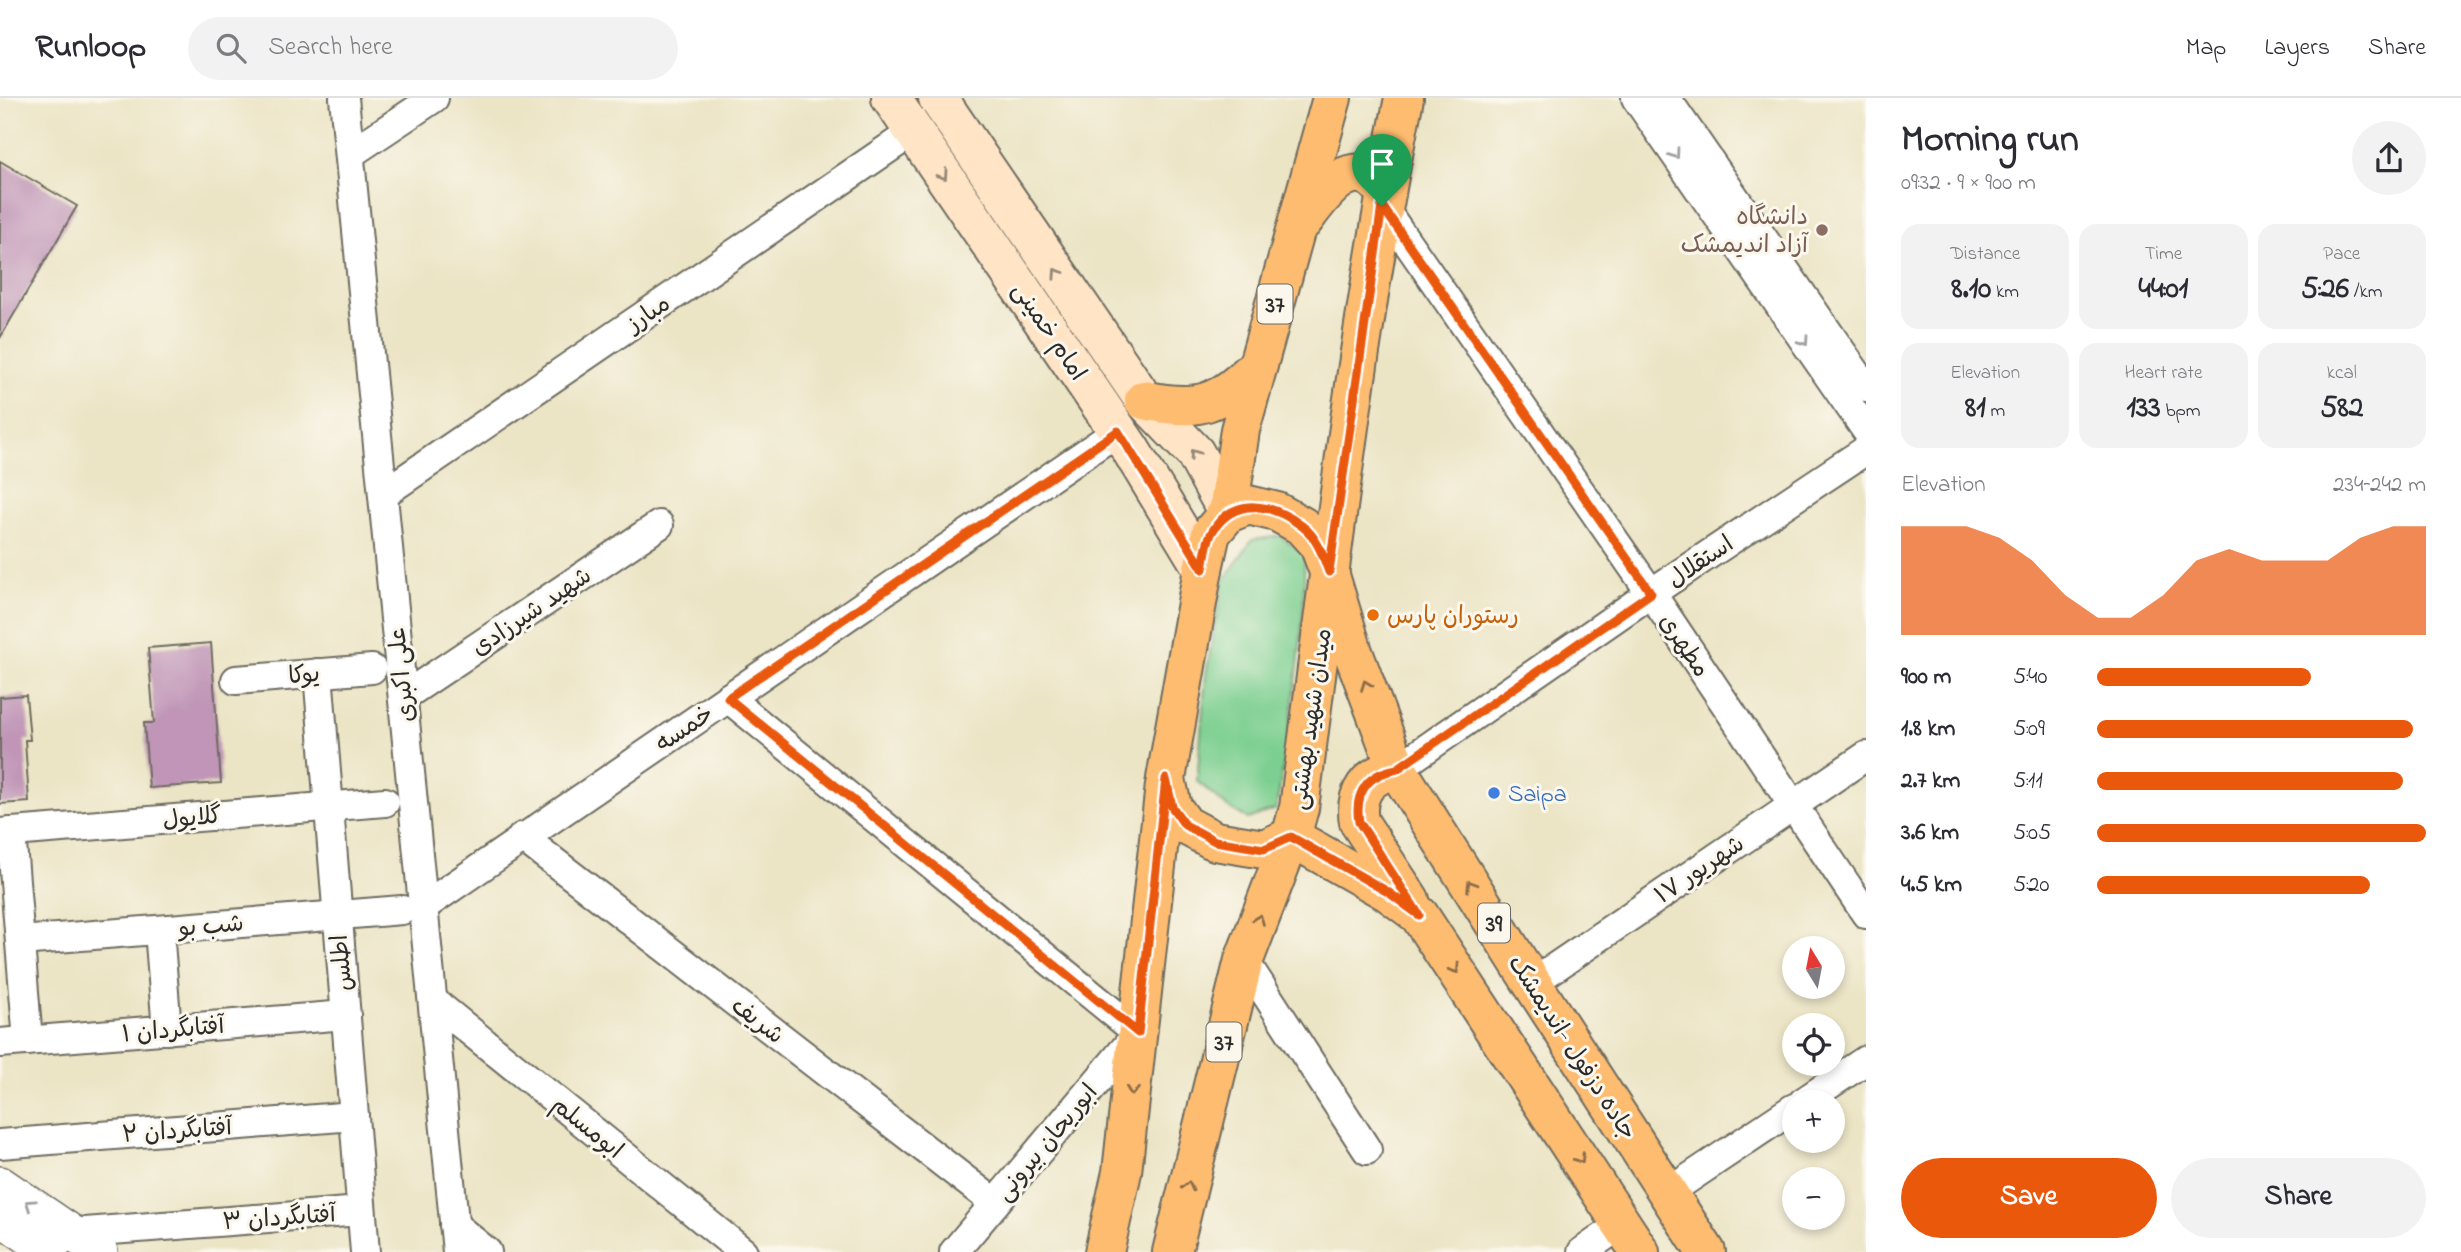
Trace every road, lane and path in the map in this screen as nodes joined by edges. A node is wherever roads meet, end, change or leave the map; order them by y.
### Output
1 (344, 98) edge
2 (434, 98) edge
3 (891, 98) edge
4 (938, 98) edge
5 (1332, 98) edge
6 (1404, 98) edge
7 (1636, 98) edge
8 (1665, 98) edge
9 (914, 131) junction
10 (350, 154) junction
11 (1383, 200) junction
12 (1294, 233) junction
13 (1258, 365) junction
14 (1866, 387) edge
15 (1144, 400) junction
16 (1866, 430) edge
17 (1118, 431) junction
18 (1866, 450) edge
19 (383, 494) junction
20 (1228, 513) junction
21 (659, 525) dead end
22 (1203, 569) junction
23 (1329, 572) junction
24 (1651, 593) junction
25 (372, 669) dead end
26 (318, 673) junction
27 (236, 680) dead end
28 (403, 697) junction
29 (728, 698) junction
30 (1866, 755) edge
31 (1397, 769) junction
32 (1166, 779) junction
33 (384, 802) dead end
34 (329, 806) junction
35 (1792, 806) junction
36 (6, 832) edge
37 (522, 837) junction
38 (1291, 837) junction
39 (413, 908) junction
40 (1866, 914) edge
41 (338, 915) junction
42 (1419, 915) junction
43 (159, 930) junction
44 (20, 941) junction
45 (1244, 960) junction
46 (1532, 983) junction
47 (432, 1001) junction
48 (346, 1015) junction
49 (167, 1030) junction
50 (1138, 1033) junction
51 (28, 1041) junction
52 (0, 1043) edge
53 (1866, 1060) edge
54 (1821, 1090) edge
55 (354, 1116) junction
56 (1782, 1116) edge
57 (0, 1144) edge
58 (1367, 1150) dead end
59 (0, 1184) edge
60 (1667, 1193) junction
61 (995, 1203) junction
62 (362, 1211) junction
63 (0, 1217) edge
64 (1631, 1238) edge
65 (456, 1239) edge
66 (61, 1242) edge
67 (100, 1252) edge
68 (365, 1252) edge
69 (487, 1252) edge
70 (743, 1252) edge
71 (954, 1252) edge
72 (1104, 1252) edge
73 (1172, 1252) edge
74 (1582, 1252) edge
75 (1706, 1252) edge

1 - 10 street, علی اکبری
2 - 10 street
3 - 9 main road, امام خمینی
15 -> 4 main road, امام خمینی
5 - 12 main road, 37
6 - 11 main road, 37
7 -> 16 street
8 - 14 street
9 -> 17 main road, امام خمینی
9 - 19 street, مبارز
10 - 19 street, علی اکبری
11 - 12 main road
11 - 23 main road, 37
11 - 24 street, مطهری
12 - 13 main road, 37
13 - 15 main road
13 - 20 main road, 37
20 -> 15 main road, امام خمینی
17 - 22 main road, امام خمینی
17 - 29 street, خمسه
18 - 24 street, استقلال
19 - 28 street, علی اکبری
20 - 22 main road, میدان شهید بهشتی / 37
20 - 23 main road
21 - 28 street, شهید شیرزادی
22 - 32 main road, میدان شهید بهشتی / 37
31 -> 23 main road, جاده دزفول -اندیمشک / 39
23 - 38 main road, میدان شهید بهشتی / 37
24 - 31 street, استقلال
24 - 35 street, مطهری
25 - 26 street, یوکا
26 - 27 street, یوکا
26 - 34 street, اطلس
28 - 39 street, علی اکبری
29 - 37 street, خمسه
29 - 50 street
30 - 35 street, ۱۷ شهریور
31 - 42 main road
46 -> 31 main road, جاده دزفول -اندیمشک / 39
32 - 38 main road, میدان شهید بهشتی / 37
32 - 50 main road, 37
33 - 34 street, گلایول
34 - 36 street, گلایول
34 - 41 street, اطلس
35 - 40 street, مطهری
35 - 46 street, ۱۷ شهریور
36 - 44 street
37 - 39 street, خمسه
37 - 61 street, شریف
38 - 42 main road, 39
45 -> 38 main road, 37
39 - 41 street, شب بو
39 - 47 street, علی اکبری
41 - 43 street, شب بو
41 - 48 street, اطلس
42 -> 64 main road, 39
43 - 44 street, شب بو
43 - 49 street
44 - 51 street
45 - 58 street
73 -> 45 main road, 37
46 - 60 main road, جاده دزفول -اندیمشک / 39
47 - 65 street, علی اکبری
47 - 70 street, ابومسلم
48 - 49 street, آفتابگردان ۱
48 - 55 street, اطلس
49 - 51 street, آفتابگردان ۱
50 - 61 street, ابوریحان بیرونی
50 -> 72 main road, 37
51 - 52 street, آفتابگردان ۱
53 - 54 street
55 - 57 street, آفتابگردان ۲
55 - 62 street, اطلس
56 - 60 street
66 -> 59 street
60 - 75 main road, جاده دزفول -اندیمشک / 39
61 - 71 street, ابوریحان بیرونی
62 - 66 street, آفتابگردان ۳
62 - 68 street, اطلس
63 - 66 street
64 - 74 street
65 - 69 street
66 - 67 street

